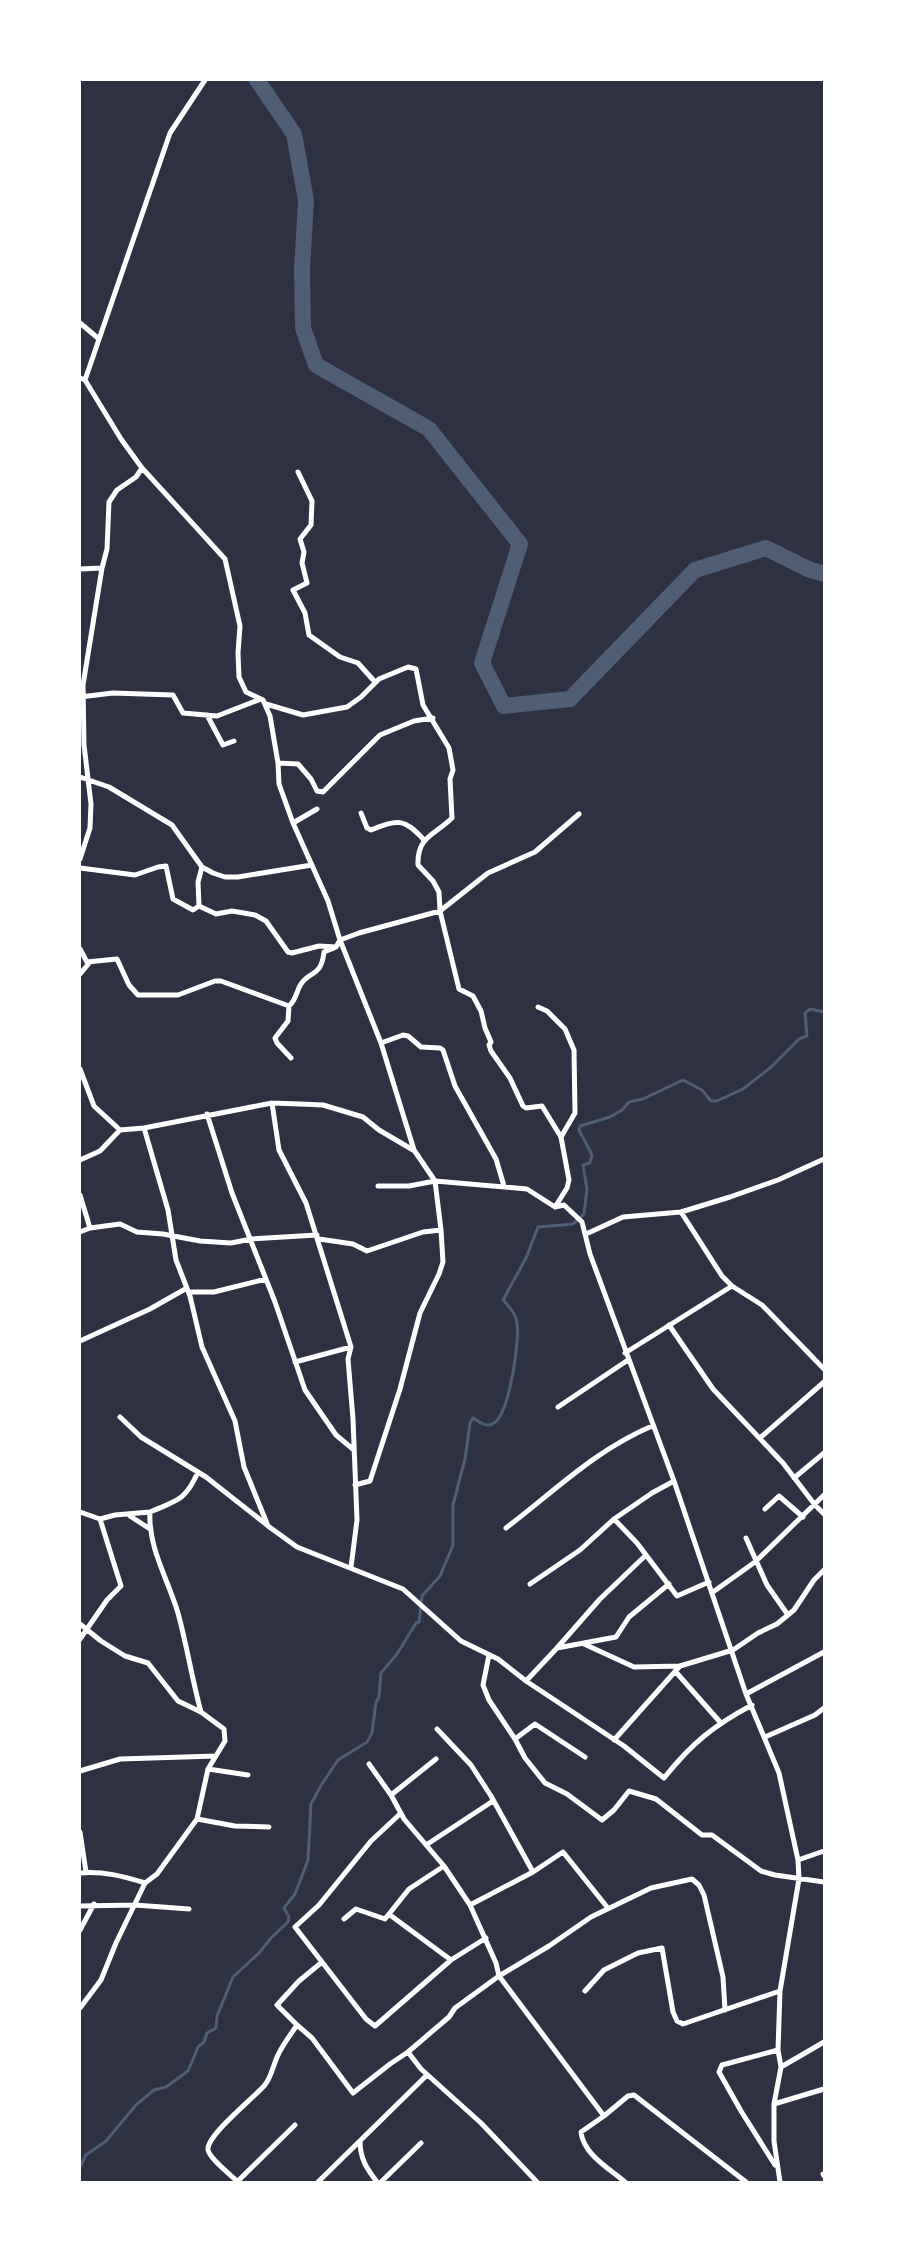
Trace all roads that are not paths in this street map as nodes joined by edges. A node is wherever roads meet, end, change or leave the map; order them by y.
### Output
1 (205, 80) edge
2 (80, 323) edge
3 (99, 339) junction
4 (82, 379) edge
5 (142, 468) junction
6 (298, 472) dead end
7 (102, 568) junction
8 (80, 569) edge
9 (82, 662) edge
10 (375, 682) junction
11 (82, 696) edge
12 (261, 699) junction
13 (266, 704) junction
14 (207, 716) junction
15 (433, 718) junction
16 (234, 741) dead end
17 (278, 763) junction
18 (80, 777) edge
19 (90, 780) junction
20 (317, 809) dead end
21 (361, 813) dead end
22 (579, 814) dead end
23 (293, 823) junction
24 (424, 840) junction
25 (80, 859) edge
26 (312, 865) junction
27 (202, 867) junction
28 (80, 868) edge
29 (199, 906) junction
30 (440, 911) junction
31 (340, 940) junction
32 (336, 947) junction
33 (80, 949) edge
34 (90, 963) junction
35 (80, 974) edge
36 (290, 1006) junction
37 (538, 1007) dead end
38 (381, 1043) junction
39 (291, 1058) dead end
40 (80, 1069) edge
41 (272, 1103) junction
42 (207, 1114) junction
43 (144, 1128) junction
44 (120, 1130) junction
45 (561, 1137) junction
46 (414, 1150) junction
47 (825, 1159) edge
48 (80, 1160) edge
49 (435, 1181) junction
50 (378, 1186) dead end
51 (504, 1186) junction
52 (80, 1195) edge
53 (555, 1207) junction
54 (681, 1212) junction
55 (90, 1228) junction
56 (441, 1230) junction
57 (80, 1232) edge
58 (586, 1234) junction
59 (172, 1236) junction
60 (318, 1237) junction
61 (251, 1239) junction
62 (266, 1279) junction
63 (732, 1286) junction
64 (188, 1290) junction
65 (669, 1325) junction
66 (80, 1341) edge
67 (351, 1347) junction
68 (627, 1356) junction
69 (295, 1362) junction
70 (825, 1369) edge
71 (825, 1382) edge
72 (558, 1407) dead end
73 (120, 1417) dead end
74 (652, 1426) junction
75 (760, 1438) junction
76 (354, 1450) junction
77 (825, 1453) edge
78 (198, 1472) junction
79 (794, 1478) junction
80 (674, 1481) junction
81 (355, 1485) junction
82 (825, 1495) edge
83 (815, 1505) junction
84 (765, 1509) dead end
85 (80, 1512) edge
86 (150, 1512) junction
87 (825, 1514) edge
88 (129, 1515) junction
89 (802, 1517) junction
90 (99, 1519) junction
91 (614, 1519) junction
92 (268, 1526) junction
93 (506, 1528) dead end
94 (150, 1529) junction
95 (746, 1538) dead end
96 (646, 1555) junction
97 (755, 1562) junction
98 (351, 1567) junction
99 (825, 1570) edge
100 (709, 1582) junction
101 (530, 1584) dead end
102 (669, 1584) junction
103 (713, 1592) junction
104 (788, 1615) junction
105 (80, 1624) edge
106 (86, 1629) junction
107 (80, 1639) edge
108 (582, 1643) junction
109 (557, 1648) junction
110 (733, 1650) junction
111 (825, 1652) edge
112 (489, 1655) junction
113 (677, 1668) junction
114 (526, 1682) junction
115 (746, 1694) junction
116 (752, 1705) junction
117 (825, 1708) edge
118 (201, 1712) junction
119 (720, 1722) junction
120 (437, 1730) dead end
121 (765, 1737) junction
122 (516, 1739) junction
123 (614, 1740) junction
124 (216, 1756) junction
125 (585, 1757) dead end
126 (436, 1759) dead end
127 (369, 1764) dead end
128 (208, 1769) junction
129 (80, 1771) edge
130 (248, 1775) dead end
131 (391, 1795) junction
132 (493, 1801) junction
133 (401, 1813) junction
134 (197, 1819) junction
135 (270, 1827) dead end
136 (80, 1832) edge
137 (426, 1845) junction
138 (825, 1851) edge
139 (798, 1860) junction
140 (444, 1866) junction
141 (83, 1872) edge
142 (533, 1872) junction
143 (799, 1880) junction
144 (825, 1882) edge
145 (145, 1883) junction
146 (94, 1904) junction
147 (80, 1905) edge
148 (135, 1905) junction
149 (470, 1905) junction
150 (607, 1907) junction
151 (189, 1909) dead end
152 (390, 1915) junction
153 (344, 1919) dead end
154 (80, 1930) edge
155 (486, 1938) junction
156 (451, 1960) junction
157 (322, 1962) junction
158 (499, 1976) junction
159 (585, 1991) dead end
160 (780, 1991) junction
161 (80, 2008) edge
162 (725, 2010) junction
163 (297, 2025) junction
164 (825, 2042) edge
165 (778, 2050) junction
166 (408, 2052) junction
167 (781, 2067) junction
168 (427, 2074) junction
169 (825, 2089) edge
170 (774, 2104) junction
171 (604, 2116) junction
172 (295, 2125) dead end
173 (360, 2141) junction
174 (421, 2144) dead end
175 (776, 2166) junction
176 (238, 2182) edge
177 (318, 2182) edge
178 (379, 2182) edge
179 (537, 2182) edge
180 (625, 2182) edge
181 (746, 2182) edge
182 (780, 2182) edge

1 - 3 street
2 - 3 street
3 - 4 street
4 - 5 street
5 - 7 street
5 - 12 street
6 - 10 street
7 - 8 street
7 - 9 street
9 - 11 street
10 - 13 street
10 - 15 street
11 - 14 street
11 - 19 street
12 - 13 street
12 - 14 street
13 - 17 street
14 - 16 street
15 - 17 street
15 - 24 street
17 - 23 street
18 - 19 street
19 - 25 street
19 - 27 street
20 - 23 street
21 - 24 street
22 - 30 street
23 - 26 street
24 - 30 street
26 - 27 street
26 - 31 street
27 - 29 street
28 - 29 street
29 - 32 street
30 - 31 street
30 - 45 street
31 - 32 street
31 - 38 street
32 - 36 street
33 - 34 street
34 - 35 street
34 - 36 street
36 - 39 street
37 - 45 street
38 - 46 street
38 - 51 street
40 - 44 street
41 - 42 street
41 - 46 street
41 - 60 street
42 - 43 street
42 - 61 street
43 - 44 street
43 - 59 street
44 - 48 street
45 - 53 street
46 - 49 street
47 - 54 street
49 - 50 street
49 - 51 street
49 - 56 street
51 - 53 street
52 - 55 street
53 - 58 street
54 - 58 street
54 - 63 street
55 - 57 street
55 - 59 street
56 - 60 street
56 - 81 street
58 - 68 street
59 - 61 street
59 - 64 street
60 - 61 street
60 - 67 street
61 - 62 street
62 - 64 street
62 - 69 street
63 - 65 street
63 - 70 street
64 - 66 street
64 - 92 street
65 - 68 street
65 - 75 street
67 - 69 street
67 - 76 street
68 - 72 street
68 - 74 street
69 - 76 street
71 - 75 street
73 - 78 street
74 - 80 street
74 - 93 street
75 - 79 street
76 - 81 street
77 - 79 street
78 - 86 street
78 - 92 street
79 - 83 street
80 - 91 street
80 - 100 street
81 - 98 street
82 - 83 street
83 - 87 street
83 - 89 street
84 - 89 street
85 - 90 street
86 - 88 street
86 - 94 street
88 - 90 street
88 - 94 street
89 - 97 street
90 - 106 street
91 - 96 street
91 - 101 street
92 - 98 street
94 - 118 street
95 - 97 street
96 - 102 street
96 - 109 street
97 - 103 street
97 - 104 street
98 - 112 street
99 - 104 street
100 - 102 street
100 - 103 street
102 - 108 street
103 - 110 street
104 - 110 street
105 - 106 street
106 - 107 street
106 - 118 street
108 - 109 street
108 - 113 street
109 - 114 street
110 - 113 street
110 - 115 street
111 - 115 street
112 - 114 street
112 - 122 street
113 - 119 street
113 - 123 street
114 - 123 street
115 - 116 street
116 - 119 street
116 - 121 street
117 - 121 street
118 - 124 street
119 - 123 street
120 - 132 street
121 - 139 street
122 - 125 street
122 - 143 street
124 - 128 street
124 - 129 street
126 - 131 street
127 - 131 street
128 - 130 street
128 - 134 street
131 - 133 street
132 - 137 street
132 - 142 street
133 - 137 street
133 - 157 street
134 - 135 street
134 - 145 street
136 - 141 street
137 - 140 street
138 - 139 street
139 - 143 street
140 - 149 street
140 - 152 street
141 - 145 street
142 - 149 street
142 - 150 street
143 - 144 street
143 - 160 street
145 - 148 street
146 - 147 street
146 - 148 street
146 - 154 street
148 - 151 street
148 - 161 street
149 - 155 street
150 - 158 street
150 - 162 street
152 - 153 street
152 - 156 street
155 - 156 street
155 - 158 street
156 - 157 street
157 - 163 street
158 - 166 street
158 - 171 street
159 - 162 street
160 - 162 street
160 - 165 street
163 - 166 street
163 - 176 street
164 - 167 street
165 - 167 street
165 - 175 street
166 - 168 street
167 - 170 street
168 - 173 street
168 - 179 street
169 - 170 street
170 - 175 street
171 - 180 street
171 - 181 street
172 - 176 street
173 - 177 street
173 - 178 street
174 - 178 street
175 - 182 street

